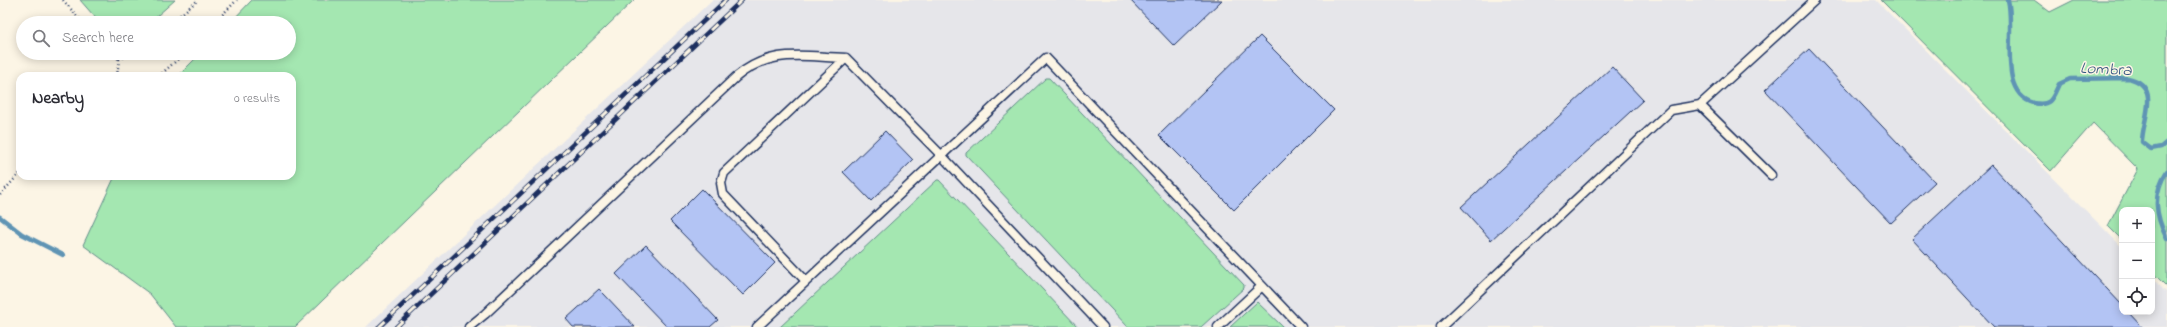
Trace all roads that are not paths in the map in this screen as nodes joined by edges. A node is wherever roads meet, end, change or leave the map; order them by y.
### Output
1 (1815, 0) edge
2 (846, 58) junction
3 (1700, 105) junction
4 (942, 156) junction
5 (1771, 175) dead end
6 (806, 281) junction
7 (1262, 286) junction
8 (469, 327) edge
9 (757, 327) edge
10 (1103, 327) edge
11 (1218, 327) edge
12 (1301, 327) edge
13 (1441, 327) edge

1 - 3 lane
2 - 4 lane
2 - 6 lane
2 - 8 lane
3 - 5 lane
3 - 13 lane
4 - 6 lane
4 - 7 lane
4 - 10 lane
6 - 9 lane
7 - 11 lane
7 - 12 lane

